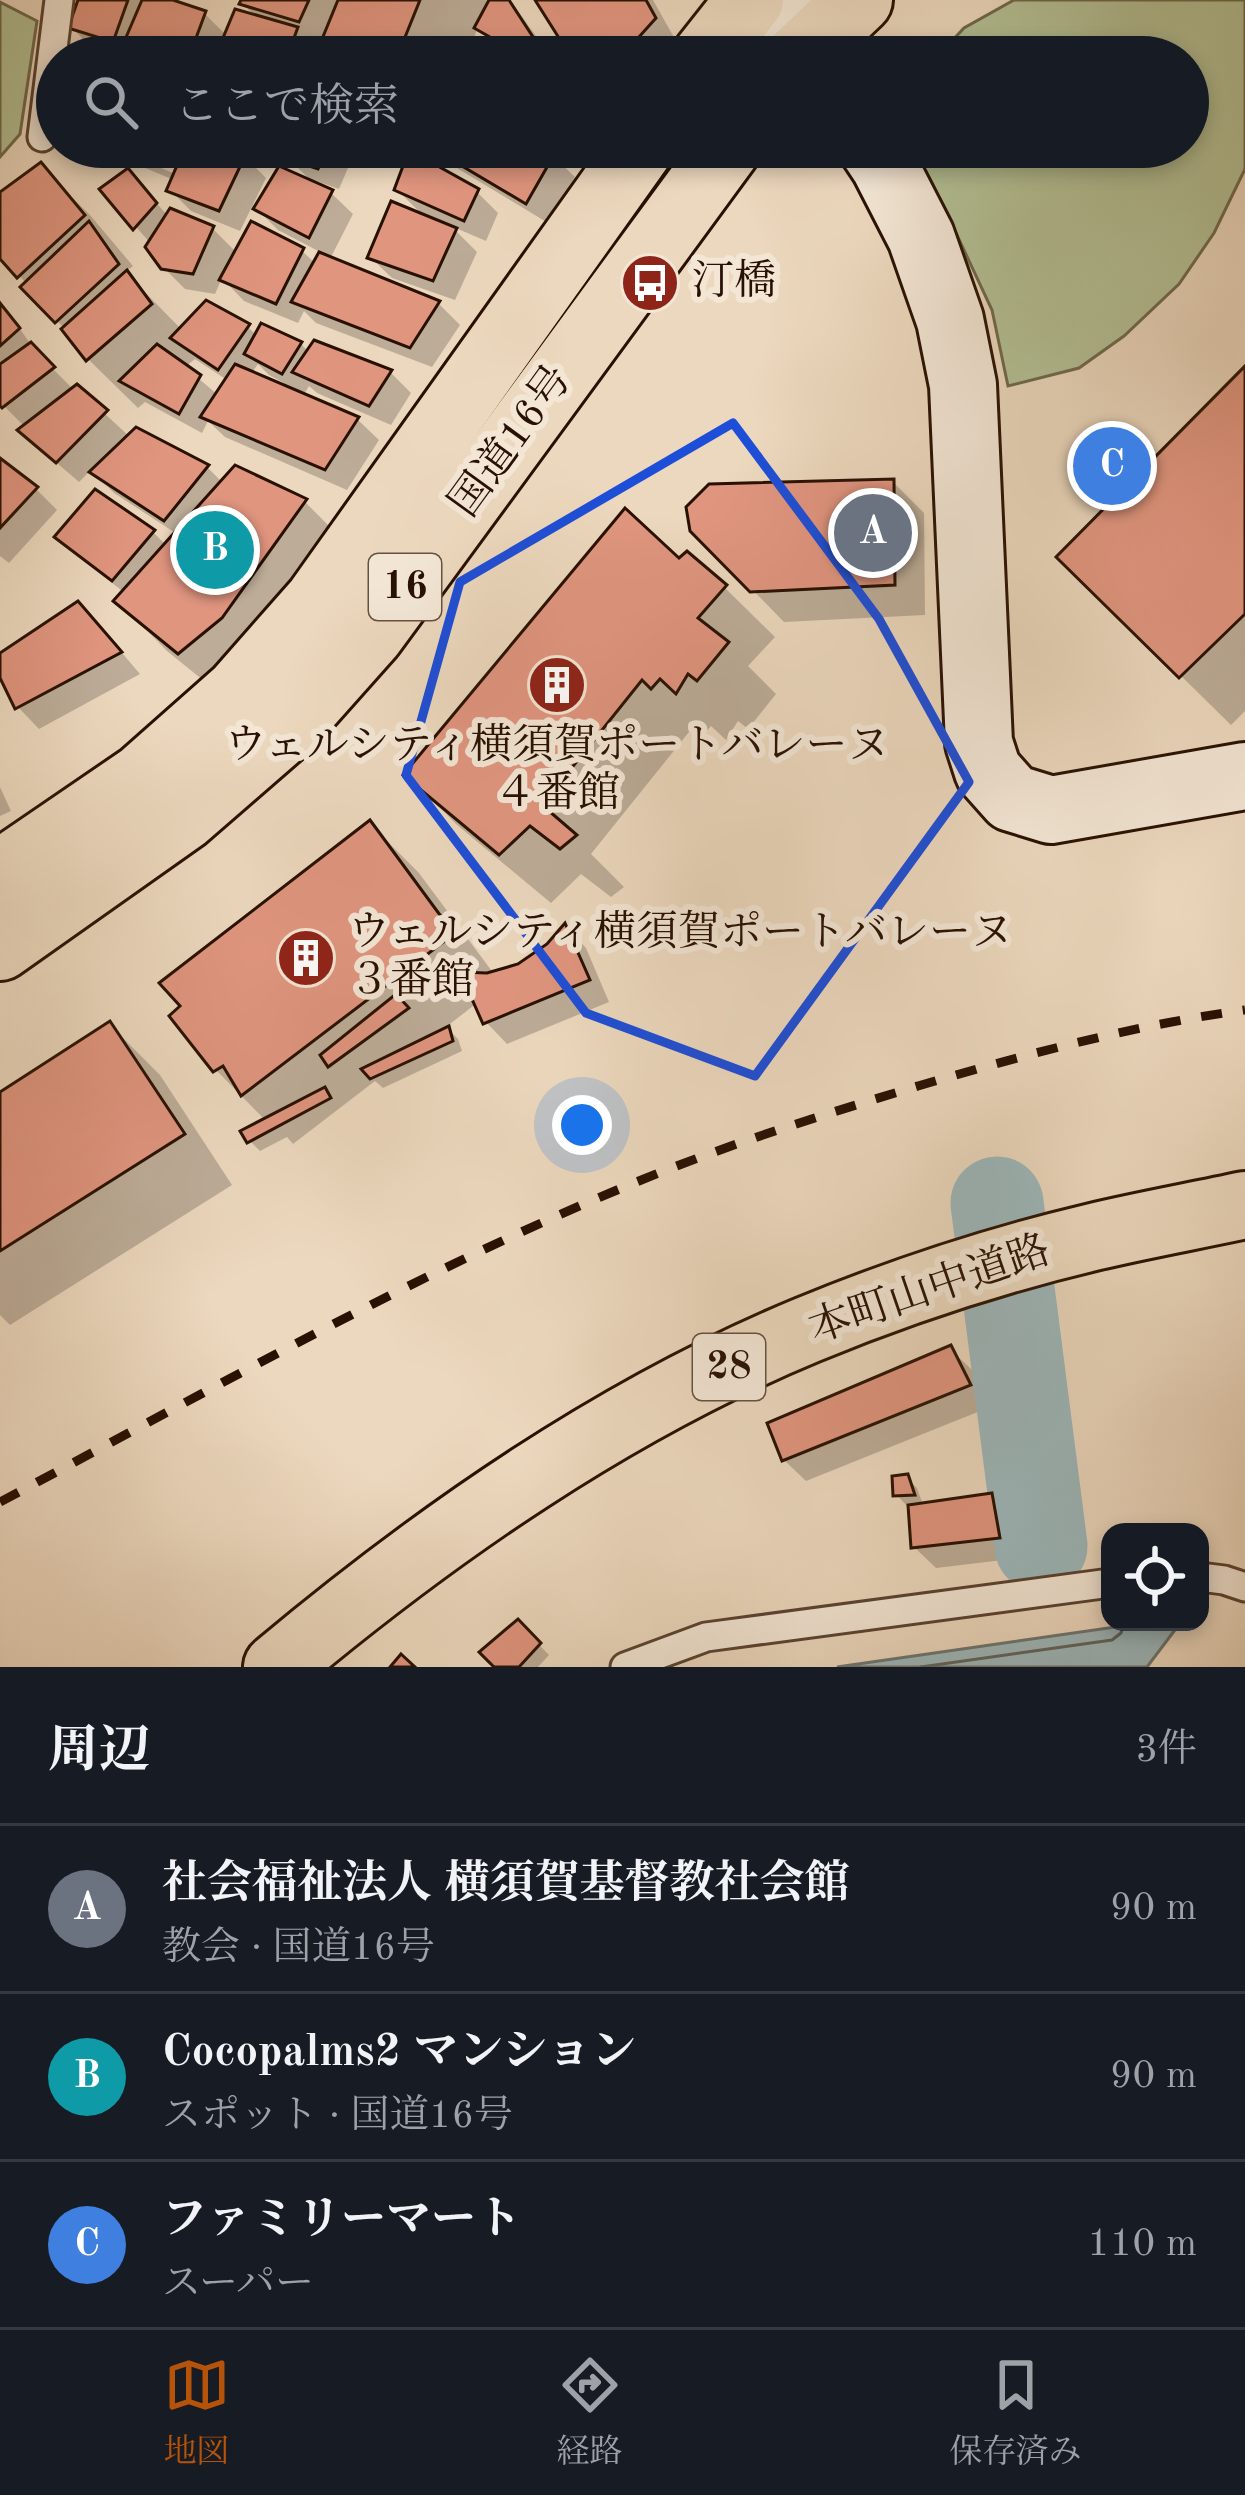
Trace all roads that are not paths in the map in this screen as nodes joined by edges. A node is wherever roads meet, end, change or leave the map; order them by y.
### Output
1 (59, 0) edge
2 (750, 0) edge
3 (859, 0) edge
4 (55, 36) edge
5 (722, 36) edge
6 (806, 36) edge
7 (625, 168) edge
8 (713, 168) edge
9 (883, 168) edge
10 (1245, 776) edge
11 (0, 874) edge
12 (0, 947) edge
13 (1245, 1205) edge
14 (1245, 1232) edge
15 (1209, 1578) edge
16 (1101, 1584) edge
17 (1245, 1587) edge
18 (278, 1667) edge
19 (320, 1667) edge
20 (625, 1667) edge

1 - 4 lane
2 - 5 highway
3 - 6 highway
7 - 11 highway, 国道16号 / 16
8 - 12 highway, 国道16号 / 16
9 - 10 street
13 - 18 highway, 本町山中道路 / 28
14 - 19 highway, 本町山中道路 / 28
15 - 17 lane
16 - 20 lane

